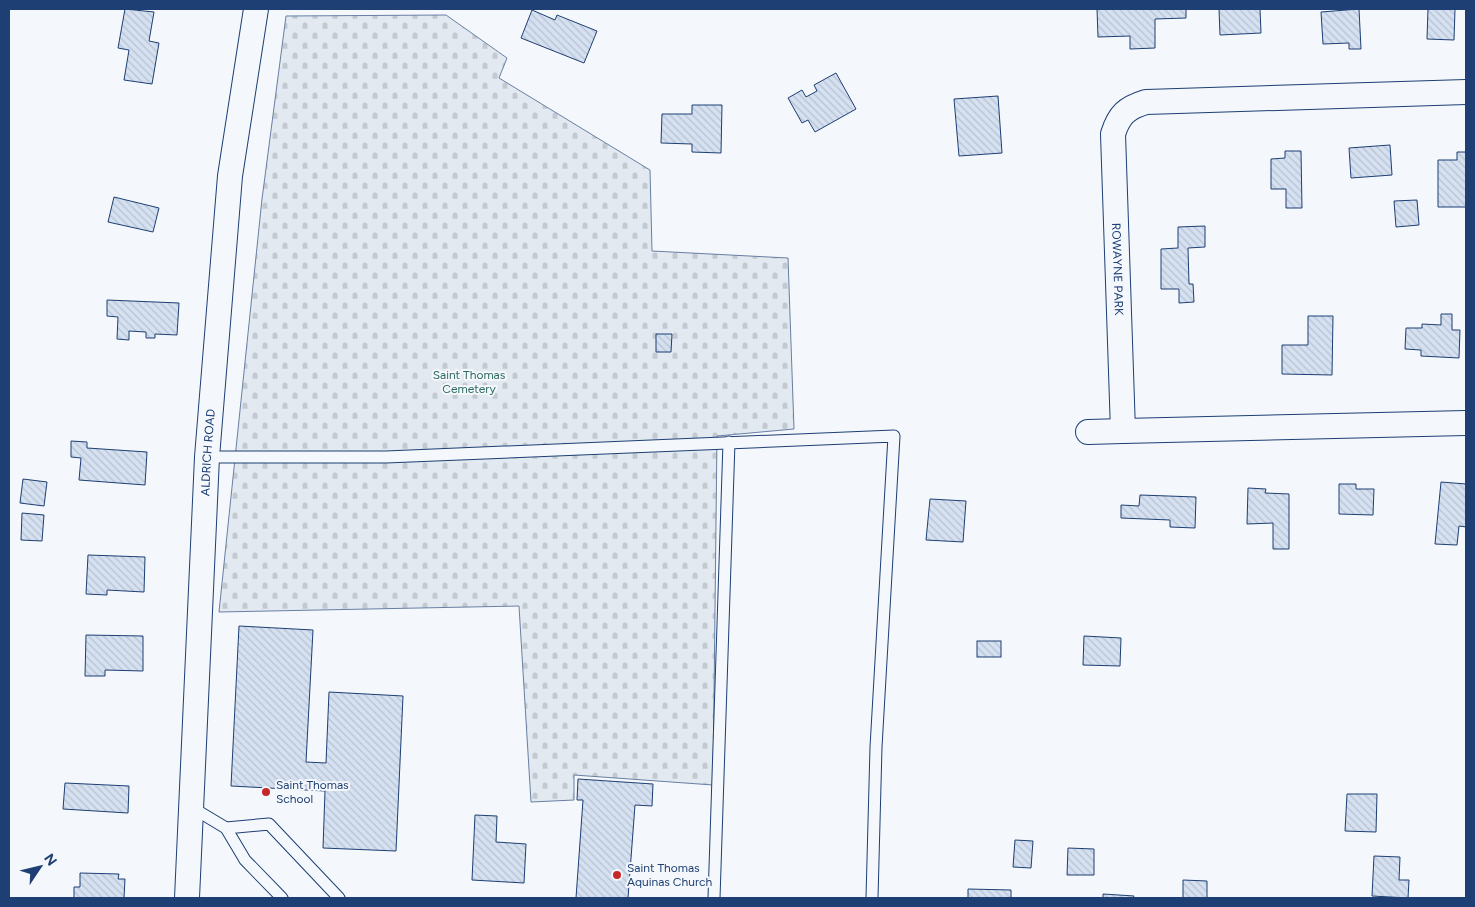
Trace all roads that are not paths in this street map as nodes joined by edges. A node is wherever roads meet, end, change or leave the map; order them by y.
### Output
1 (256, 9) edge
2 (1466, 92) edge
3 (1466, 423) edge
4 (1123, 430) junction
5 (1088, 432) dead end
6 (729, 442) junction
7 (207, 457) junction
8 (191, 807) junction
9 (226, 828) junction
10 (187, 898) edge
11 (282, 898) edge
12 (339, 898) edge
13 (714, 898) edge
14 (872, 898) edge

1 - 7 street, ALDRICH ROAD
2 - 4 street, ROWAYNE PARK
3 - 4 street
4 - 5 street
6 - 7 lane
6 - 13 lane
6 - 14 lane
7 - 8 street, ALDRICH ROAD
8 - 9 lane
8 - 10 street, ALDRICH ROAD
9 - 11 lane
9 - 12 lane

